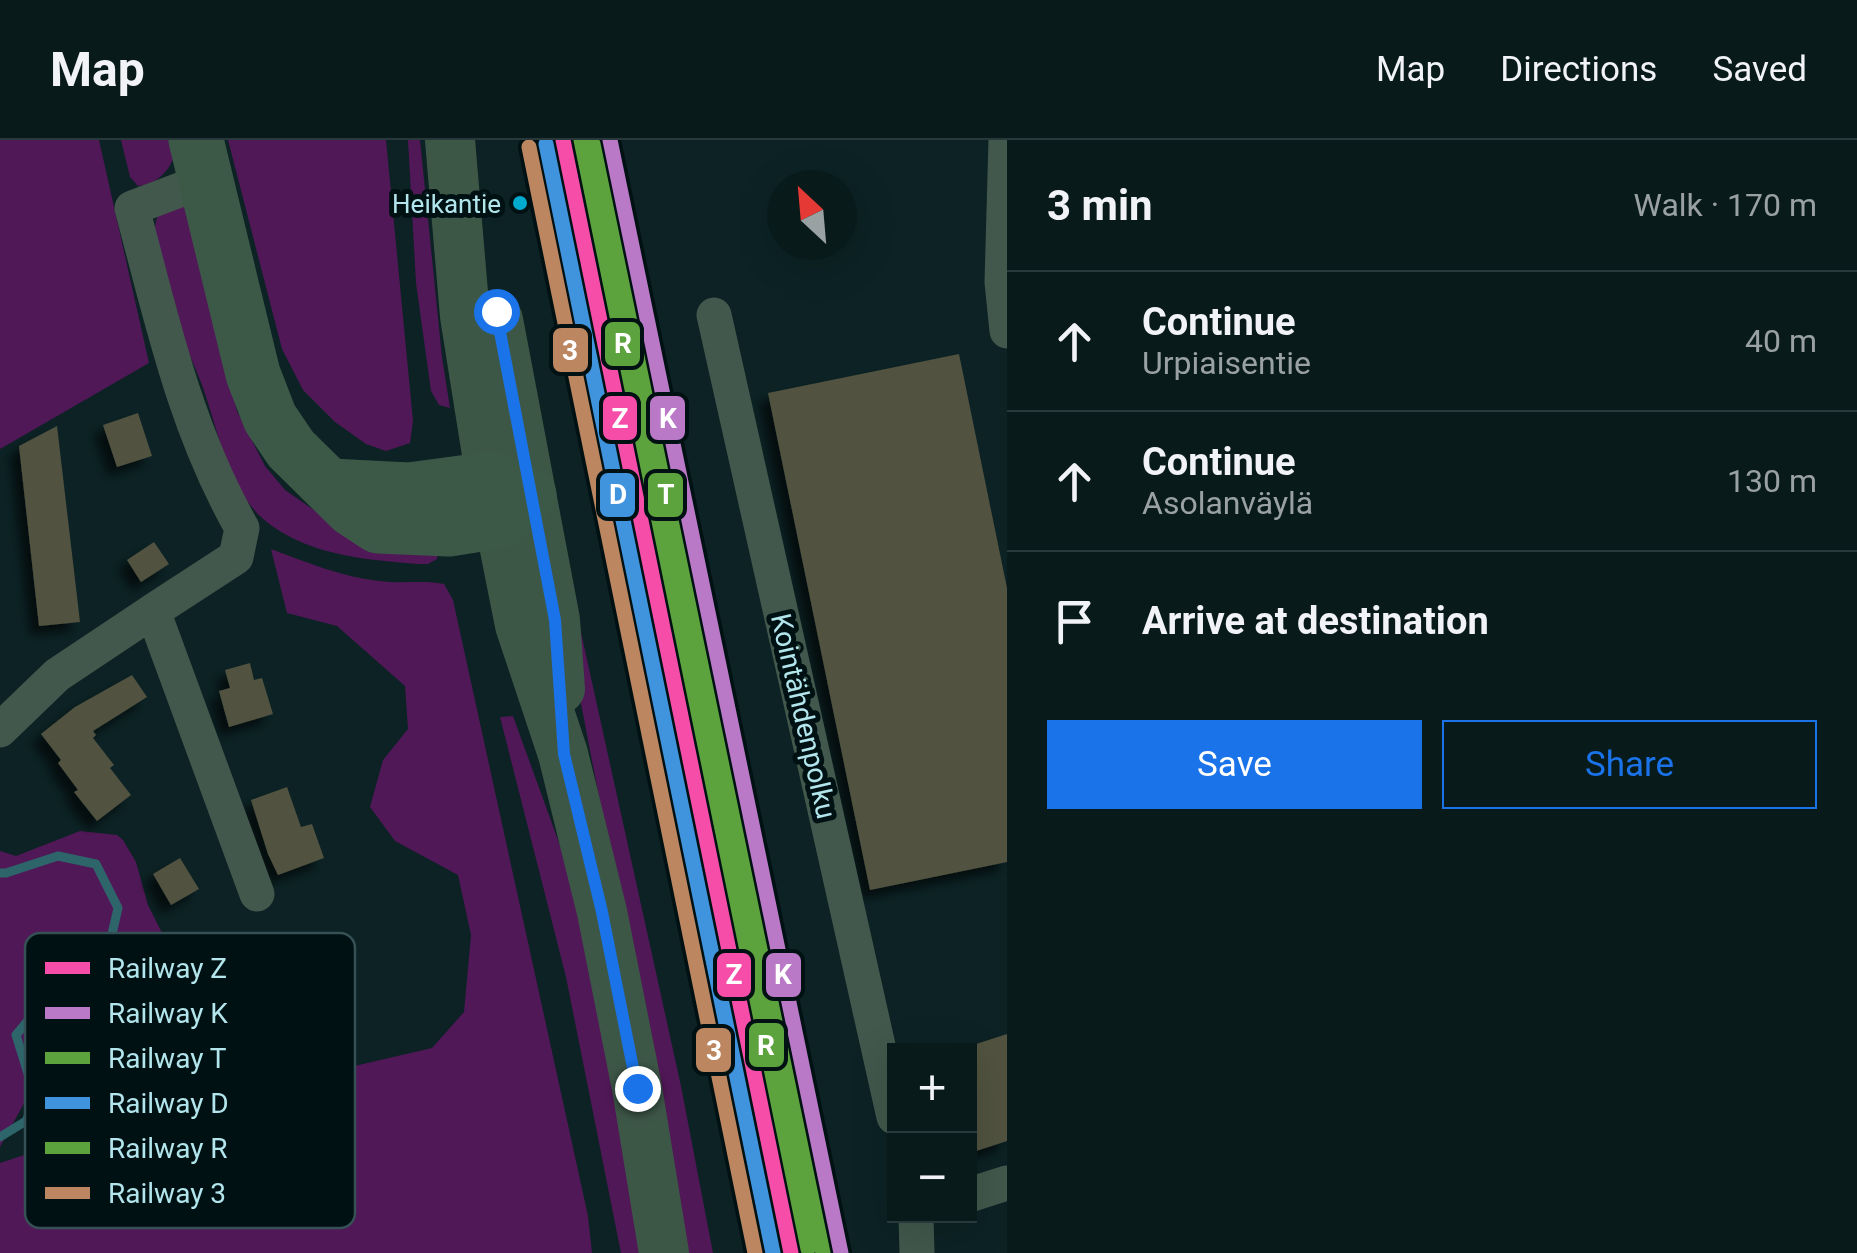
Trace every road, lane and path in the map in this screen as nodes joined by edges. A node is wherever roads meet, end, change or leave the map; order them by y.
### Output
1 (1006, 140) edge
2 (451, 146) edge
3 (201, 160) edge
4 (1005, 282) edge
5 (714, 315) dead end
6 (1007, 330) edge
7 (506, 499) junction
8 (153, 611) junction
9 (0, 730) edge
10 (257, 894) dead end
11 (887, 1087) edge
12 (1007, 1183) edge
13 (977, 1192) edge
14 (916, 1223) edge
15 (664, 1253) edge
16 (917, 1253) edge

1 - 4 street
2 - 7 main road
3 - 7 main road
3 - 8 street
4 - 6 street
5 - 11 street, Kointähdenpolku
7 - 15 main road
8 - 9 street
8 - 10 street
12 - 13 street
14 - 16 street

